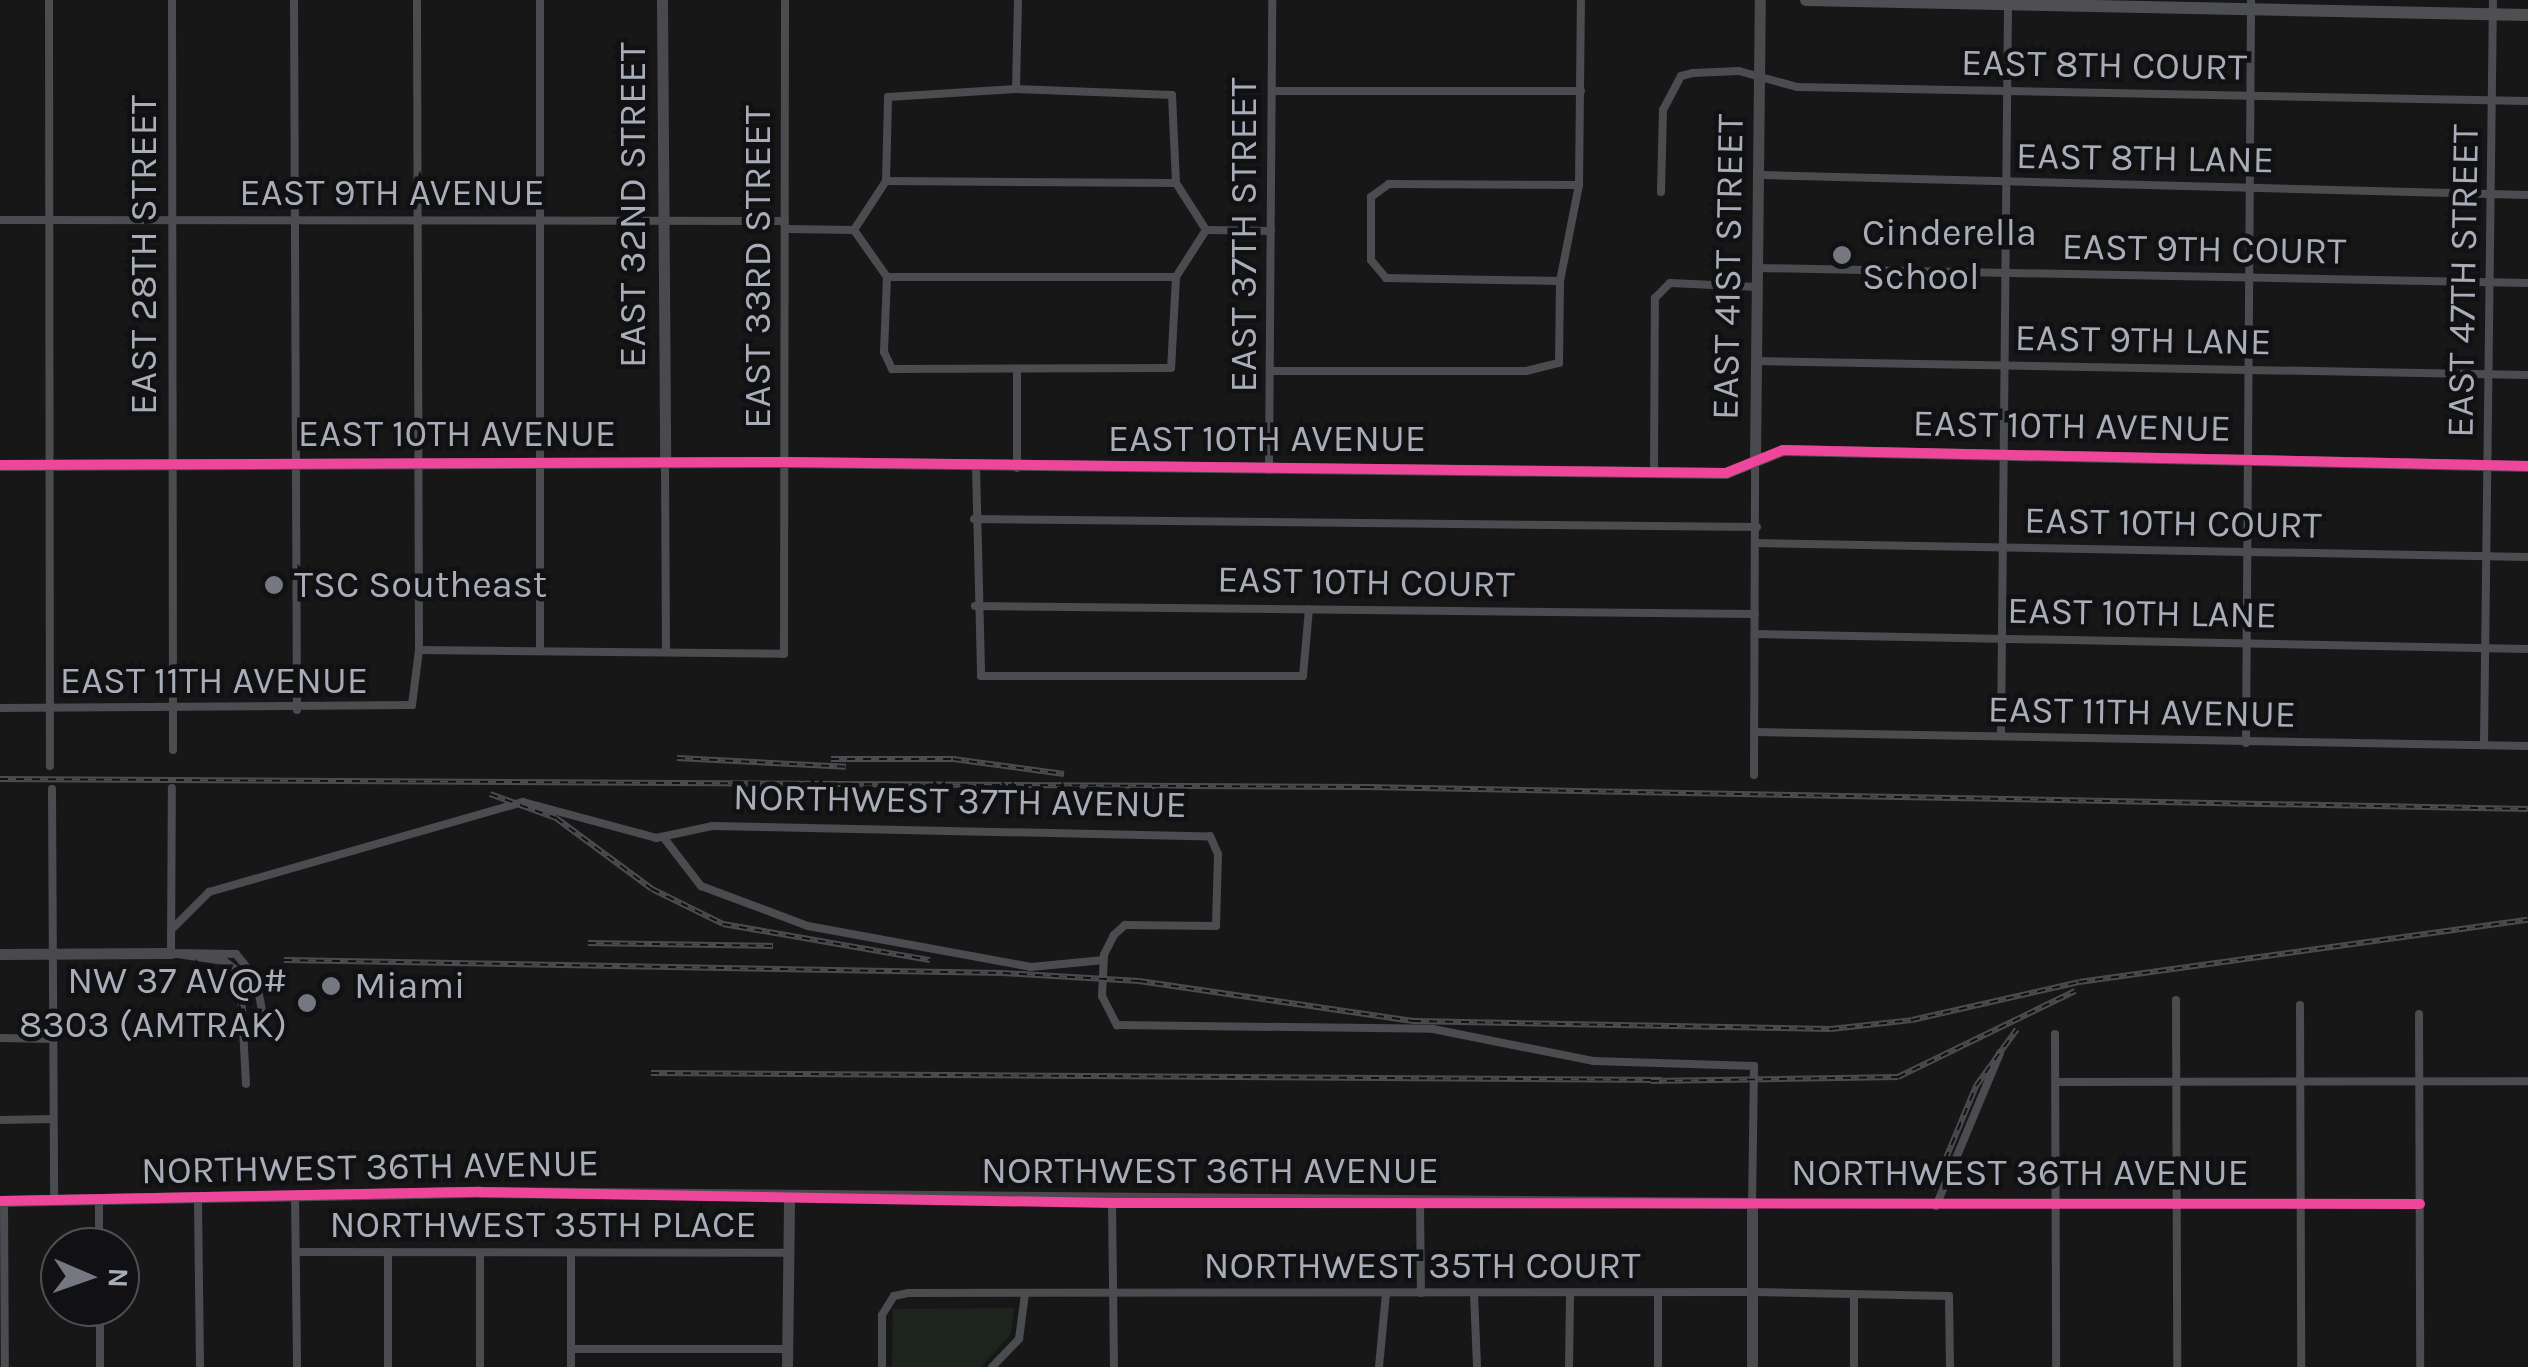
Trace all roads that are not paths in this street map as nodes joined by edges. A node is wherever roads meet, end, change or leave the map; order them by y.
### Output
1 (49, 0) edge
2 (172, 0) edge
3 (294, 0) edge
4 (417, 0) edge
5 (540, 0) edge
6 (662, 0) edge
7 (785, 0) edge
8 (1018, 0) edge
9 (1272, 0) edge
10 (1581, 0) edge
11 (1760, 0) edge
12 (1806, 0) edge
13 (1880, 1) edge
14 (2008, 2) edge
15 (2126, 3) edge
16 (2251, 4) edge
17 (2369, 5) edge
18 (2493, 7) edge
19 (2528, 14) edge
20 (1762, 79) junction
21 (1016, 89) junction
22 (2011, 90) junction
23 (1272, 91) junction
24 (1581, 91) junction
25 (2252, 95) junction
26 (2494, 101) junction
27 (2528, 101) edge
28 (1761, 175) junction
29 (886, 181) junction
30 (1176, 183) junction
31 (2011, 184) junction
32 (1579, 185) junction
33 (2254, 186) junction
34 (1661, 192) dead end
35 (2492, 194) junction
36 (2528, 195) edge
37 (542, 219) junction
38 (0, 220) edge
39 (50, 220) junction
40 (293, 220) junction
41 (416, 220) junction
42 (660, 220) junction
43 (170, 222) junction
44 (786, 225) junction
45 (854, 230) junction
46 (1206, 230) junction
47 (1271, 231) junction
48 (1759, 268) junction
49 (2008, 274) junction
50 (2252, 276) junction
51 (887, 277) junction
52 (1176, 277) junction
53 (1560, 280) junction
54 (2491, 283) junction
55 (2528, 284) edge
56 (1758, 287) junction
57 (1757, 361) junction
58 (2007, 364) junction
59 (2250, 370) junction
60 (1271, 371) junction
61 (1017, 373) junction
62 (2490, 374) junction
63 (2528, 375) edge
64 (2004, 456) junction
65 (2246, 458) junction
66 (1755, 461) junction
67 (786, 462) junction
68 (665, 463) junction
69 (49, 464) junction
70 (540, 464) junction
71 (0, 465) edge
72 (173, 465) junction
73 (417, 465) junction
74 (294, 466) junction
75 (976, 466) junction
76 (2486, 466) junction
77 (2528, 466) edge
78 (1017, 468) junction
79 (1270, 470) junction
80 (1654, 472) junction
81 (974, 519) junction
82 (1756, 527) junction
83 (1757, 543) junction
84 (2004, 547) junction
85 (2242, 552) junction
86 (2486, 556) junction
87 (2528, 557) edge
88 (976, 606) junction
89 (1309, 609) junction
90 (1755, 614) junction
91 (1756, 634) junction
92 (2003, 639) junction
93 (2244, 641) junction
94 (540, 648) junction
95 (2486, 648) junction
96 (419, 650) junction
97 (666, 650) junction
98 (2528, 650) edge
99 (784, 654) joint
100 (0, 708) edge
101 (49, 708) junction
102 (173, 710) junction
103 (297, 710) junction
104 (1755, 732) junction
105 (2001, 736) junction
106 (2246, 743) junction
107 (2484, 744) junction
108 (2528, 746) edge
109 (173, 750) dead end
110 (50, 766) dead end
111 (1754, 775) dead end
112 (172, 788) dead end
113 (52, 789) dead end
114 (664, 838) junction
115 (171, 930) junction
116 (171, 953) junction
117 (0, 954) edge
118 (52, 954) junction
119 (1104, 960) junction
120 (2176, 1000) dead end
121 (2300, 1005) dead end
122 (2419, 1014) dead end
123 (263, 1015) dead end
124 (2055, 1034) dead end
125 (0, 1038) edge
126 (52, 1039) junction
127 (2000, 1053) dead end
128 (2528, 1081) edge
129 (2056, 1082) junction
130 (2300, 1082) junction
131 (2420, 1082) junction
132 (2176, 1083) junction
133 (246, 1084) dead end
134 (52, 1119) junction
135 (0, 1120) edge
136 (295, 1196) junction
137 (789, 1198) junction
138 (2, 1201) edge
139 (54, 1201) junction
140 (99, 1202) junction
141 (198, 1202) junction
142 (1420, 1202) junction
143 (1752, 1202) junction
144 (1112, 1203) junction
145 (2057, 1203) junction
146 (2176, 1204) junction
147 (2301, 1204) junction
148 (2420, 1204) junction
149 (1936, 1206) junction
150 (100, 1227) edge
151 (298, 1252) junction
152 (388, 1252) junction
153 (570, 1253) junction
154 (788, 1253) junction
155 (480, 1254) junction
156 (1753, 1292) junction
157 (1115, 1293) junction
158 (1386, 1293) junction
159 (1421, 1293) junction
160 (1025, 1294) junction
161 (1474, 1294) junction
162 (1570, 1294) junction
163 (1658, 1294) junction
164 (1854, 1295) junction
165 (100, 1327) edge
166 (571, 1349) junction
167 (787, 1350) junction
168 (5, 1367) edge
169 (100, 1367) edge
170 (200, 1367) edge
171 (297, 1367) edge
172 (388, 1367) edge
173 (480, 1367) edge
174 (571, 1367) edge
175 (787, 1367) edge
176 (882, 1367) edge
177 (992, 1367) edge
178 (1114, 1367) edge
179 (1379, 1367) edge
180 (1478, 1367) edge
181 (1569, 1367) edge
182 (1658, 1367) edge
183 (1752, 1367) edge
184 (1854, 1367) edge
185 (1950, 1367) edge
186 (2056, 1367) edge
187 (2177, 1367) edge
188 (2302, 1367) edge
189 (2420, 1367) edge

1 - 39 street
2 - 43 street, EAST 28TH STREET
3 - 40 street
4 - 41 street
5 - 37 street
6 - 42 street, EAST 32ND STREET
7 - 44 street, EAST 33RD STREET
8 - 21 street
9 - 23 street, EAST 37TH STREET
10 - 24 street
11 - 20 street, EAST 41ST STREET
12 - 13 main road
13 - 14 main road
14 - 15 main road
14 - 22 street
15 - 16 main road
16 - 17 main road
16 - 25 street
17 - 18 main road
18 - 19 main road
18 - 26 street, EAST 47TH STREET
20 - 22 street, EAST 8TH COURT
20 - 28 street, EAST 41ST STREET
20 - 34 street, EAST 8TH COURT
21 - 29 street
21 - 30 street
22 - 25 street, EAST 8TH COURT
22 - 31 street
23 - 24 street
23 - 47 street, EAST 37TH STREET
24 - 32 street
25 - 26 street, EAST 8TH COURT
25 - 33 street
26 - 27 street, EAST 8TH COURT
26 - 35 street, EAST 47TH STREET
28 - 31 street, EAST 8TH LANE
28 - 48 street, EAST 41ST STREET
29 - 30 street
29 - 45 street
30 - 46 street
31 - 33 street, EAST 8TH LANE
31 - 49 street
32 - 53 street
32 - 53 street
33 - 35 street, EAST 8TH LANE
33 - 50 street
35 - 36 street, EAST 8TH LANE
35 - 54 street, EAST 47TH STREET
37 - 41 street, EAST 9TH AVENUE
37 - 42 street, EAST 9TH AVENUE
37 - 70 street
38 - 39 street, EAST 9TH AVENUE
39 - 43 street, EAST 9TH AVENUE
39 - 69 street
40 - 41 street, EAST 9TH AVENUE
40 - 43 street, EAST 9TH AVENUE
40 - 74 street
41 - 73 street
42 - 44 street, EAST 9TH AVENUE
42 - 68 street, EAST 32ND STREET
43 - 72 street, EAST 28TH STREET
44 - 45 street, EAST 9TH AVENUE
44 - 67 street, EAST 33RD STREET
45 - 51 street
46 - 47 street
46 - 52 street
47 - 60 street, EAST 37TH STREET
48 - 49 street, EAST 9TH COURT
48 - 56 street, EAST 41ST STREET
49 - 50 street, EAST 9TH COURT
49 - 58 street
50 - 54 street, EAST 9TH COURT
50 - 59 street
51 - 52 street
51 - 61 street
52 - 61 street
53 - 60 street
54 - 55 street, EAST 9TH COURT
54 - 62 street, EAST 47TH STREET
56 - 57 street, EAST 41ST STREET
56 - 80 street
57 - 58 street, EAST 9TH LANE
57 - 66 street, EAST 41ST STREET
58 - 59 street, EAST 9TH LANE
58 - 64 street
59 - 62 street, EAST 9TH LANE
59 - 65 street
60 - 79 street, EAST 37TH STREET
61 - 78 street
62 - 63 street, EAST 9TH LANE
62 - 76 street, EAST 47TH STREET
64 - 65 street, EAST 10TH AVENUE
64 - 66 street, EAST 10TH AVENUE
64 - 84 street
65 - 76 street, EAST 10TH AVENUE
65 - 85 street
66 - 80 street, EAST 10TH AVENUE
66 - 82 street, EAST 41ST STREET
67 - 68 street, EAST 10TH AVENUE
67 - 75 street, EAST 10TH AVENUE
67 - 99 street, EAST 33RD STREET
68 - 70 street, EAST 10TH AVENUE
68 - 97 street, EAST 32ND STREET
69 - 71 street, EAST 10TH AVENUE
69 - 72 street, EAST 10TH AVENUE
69 - 101 street
70 - 73 street, EAST 10TH AVENUE
70 - 94 street
72 - 74 street, EAST 10TH AVENUE
72 - 102 street, EAST 28TH STREET
73 - 74 street, EAST 10TH AVENUE
73 - 96 street
74 - 103 street
75 - 78 street, EAST 10TH AVENUE
75 - 81 street
76 - 77 street, EAST 10TH AVENUE
76 - 86 street, EAST 47TH STREET
78 - 79 street, EAST 10TH AVENUE
79 - 80 street, EAST 10TH AVENUE
81 - 82 street
81 - 88 street
82 - 83 street, EAST 41ST STREET
83 - 84 street, EAST 10TH COURT
83 - 90 street, EAST 41ST STREET
84 - 85 street, EAST 10TH COURT
84 - 92 street
85 - 86 street, EAST 10TH COURT
85 - 93 street
86 - 87 street, EAST 10TH COURT
86 - 95 street, EAST 47TH STREET
88 - 89 street, EAST 10TH COURT
88 - 89 street
89 - 90 street, EAST 10TH COURT
90 - 91 street, EAST 41ST STREET
91 - 92 street, EAST 10TH LANE
91 - 104 street, EAST 41ST STREET
92 - 93 street, EAST 10TH LANE
92 - 105 street
93 - 95 street, EAST 10TH LANE
93 - 106 street
94 - 96 street, EAST 11TH AVENUE
94 - 97 street, EAST 11TH AVENUE
95 - 98 street, EAST 10TH LANE
95 - 107 street, EAST 47TH STREET
96 - 103 street, EAST 11TH AVENUE
97 - 99 street, EAST 11TH AVENUE
100 - 101 street, EAST 11TH AVENUE
101 - 102 street, EAST 11TH AVENUE
101 - 110 street
102 - 103 street, EAST 11TH AVENUE
102 - 109 street, EAST 28TH STREET
104 - 105 street, EAST 11TH AVENUE
104 - 111 street, EAST 41ST STREET
105 - 106 street, EAST 11TH AVENUE
106 - 107 street, EAST 11TH AVENUE
107 - 108 street, EAST 11TH AVENUE
112 - 115 street
113 - 118 street
114 - 115 street
114 - 119 street
114 - 119 street, NORTHWEST 37TH AVENUE
115 - 116 street
116 - 118 street
116 - 123 street
116 - 133 street
117 - 118 street
118 - 126 street
119 - 143 street
120 - 132 street
121 - 130 street
122 - 131 street
124 - 129 street
125 - 126 street
126 - 134 street
127 - 149 street
128 - 131 street
129 - 132 street
129 - 145 street
130 - 131 street
130 - 132 street
130 - 147 street
131 - 148 street
132 - 146 street
134 - 135 street
134 - 139 street
136 - 137 street, NORTHWEST 36TH AVENUE
136 - 141 street, NORTHWEST 36TH AVENUE
136 - 151 street
137 - 144 street, NORTHWEST 36TH AVENUE
137 - 154 street
138 - 139 street, NORTHWEST 36TH AVENUE
138 - 168 street
139 - 140 street, NORTHWEST 36TH AVENUE
140 - 141 street, NORTHWEST 36TH AVENUE
140 - 150 street
141 - 170 street
142 - 143 street, NORTHWEST 36TH AVENUE
142 - 144 street, NORTHWEST 36TH AVENUE
142 - 159 street
143 - 149 street, NORTHWEST 36TH AVENUE
143 - 156 street
144 - 157 street
145 - 146 street, NORTHWEST 36TH AVENUE
145 - 149 street, NORTHWEST 36TH AVENUE
145 - 186 street
146 - 147 street, NORTHWEST 36TH AVENUE
146 - 187 street
147 - 148 street, NORTHWEST 36TH AVENUE
147 - 188 street
148 - 189 street
151 - 152 street, NORTHWEST 35TH PLACE
151 - 171 street
152 - 155 street, NORTHWEST 35TH PLACE
152 - 172 street
153 - 154 street, NORTHWEST 35TH PLACE
153 - 155 street, NORTHWEST 35TH PLACE
153 - 166 street
154 - 167 street
155 - 173 street
156 - 163 street, NORTHWEST 35TH COURT
156 - 164 street, NORTHWEST 35TH COURT
156 - 183 street
157 - 158 street, NORTHWEST 35TH COURT
157 - 160 street, NORTHWEST 35TH COURT
157 - 178 street
158 - 159 street, NORTHWEST 35TH COURT
158 - 179 street
159 - 161 street, NORTHWEST 35TH COURT
160 - 176 street, NORTHWEST 35TH COURT
160 - 177 street
161 - 162 street, NORTHWEST 35TH COURT
161 - 180 street
162 - 163 street, NORTHWEST 35TH COURT
162 - 181 street
163 - 182 street
164 - 184 street
164 - 185 street, NORTHWEST 35TH COURT
165 - 169 street
166 - 167 street
166 - 174 street
167 - 175 street

